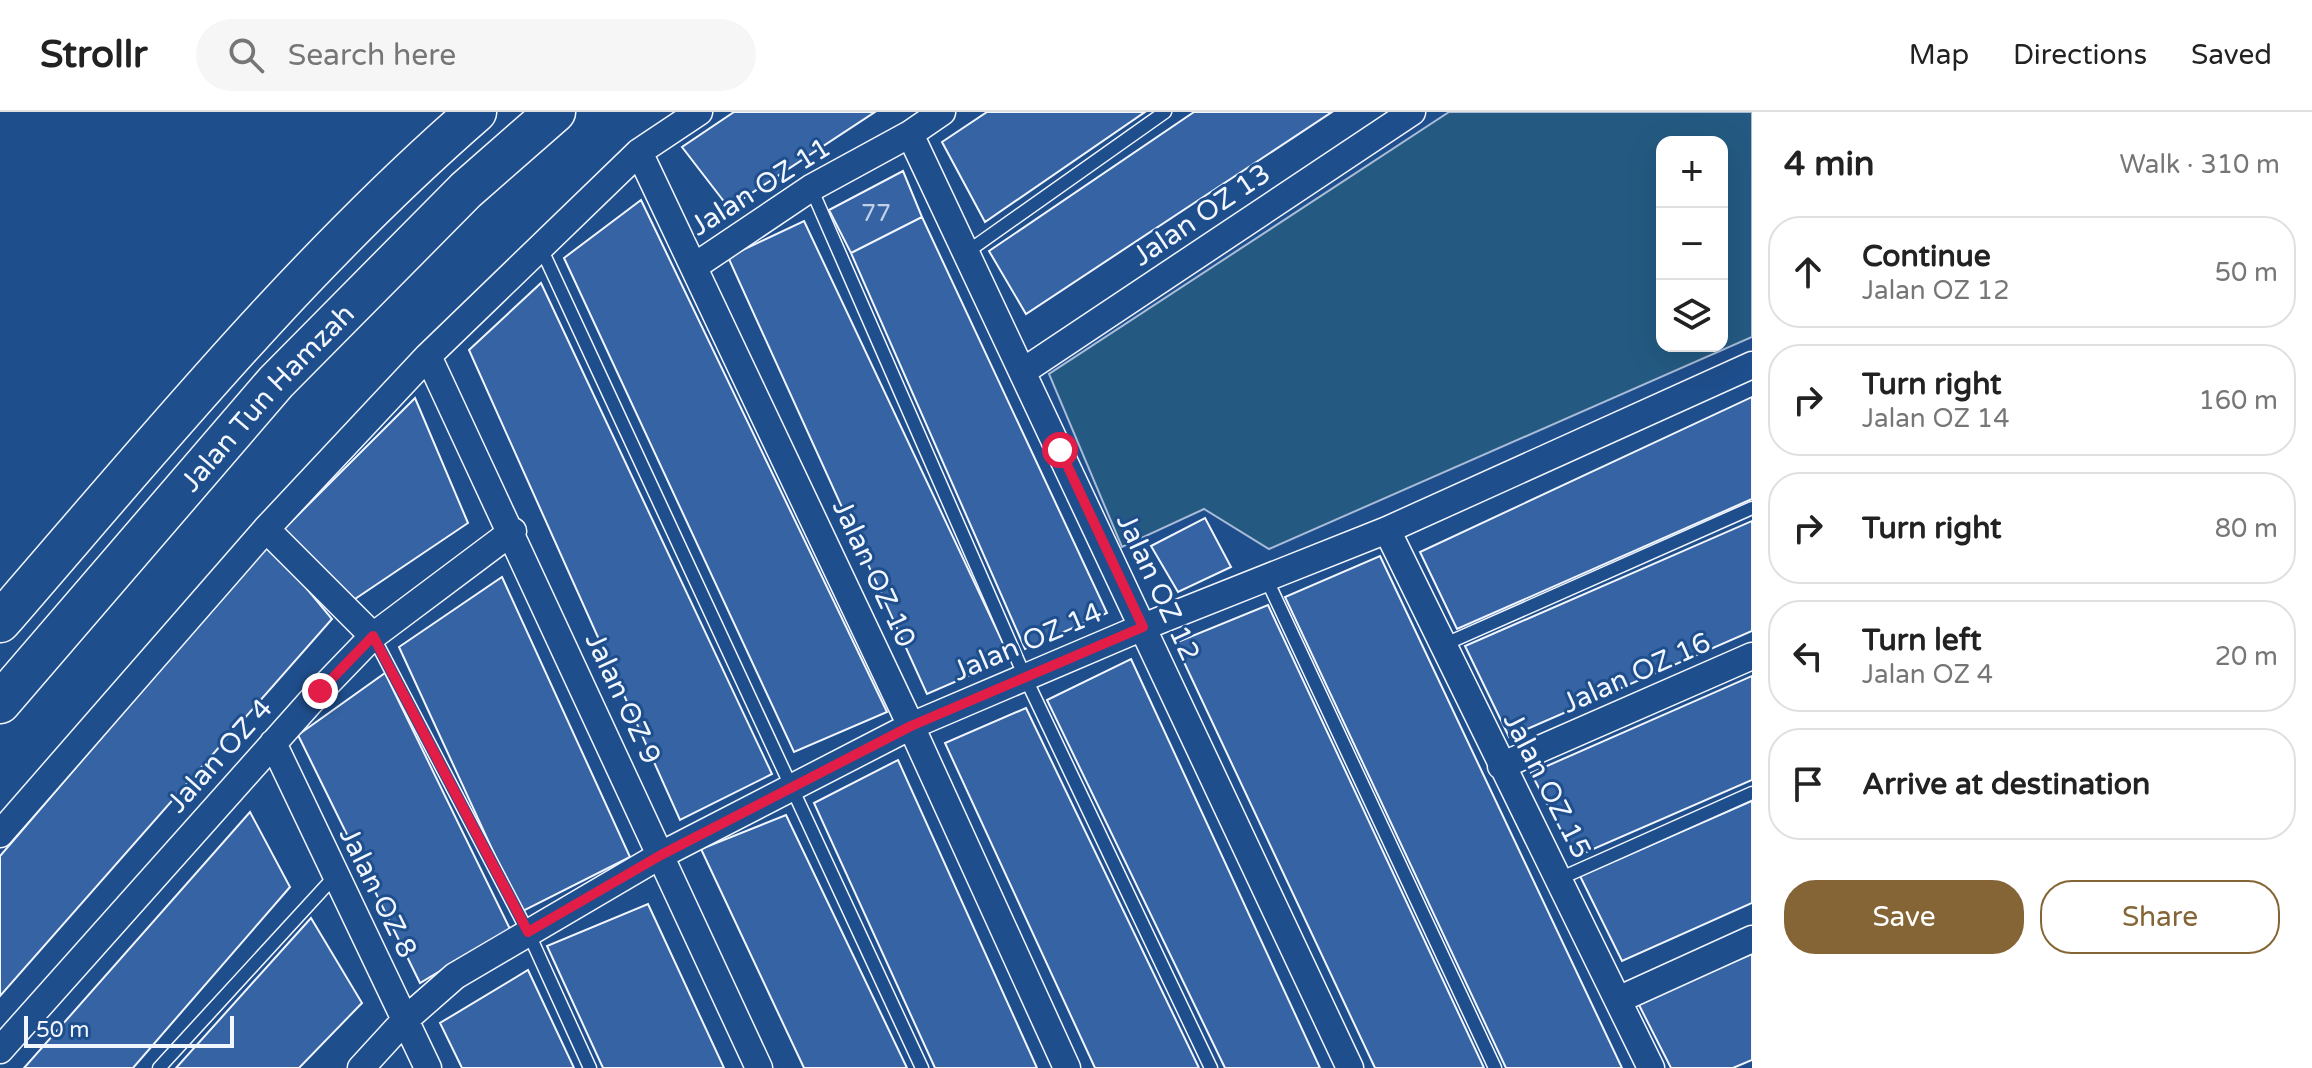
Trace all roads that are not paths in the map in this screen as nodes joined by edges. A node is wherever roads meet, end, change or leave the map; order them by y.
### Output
1 (476, 112) edge
2 (555, 112) edge
3 (699, 112) edge
4 (942, 112) edge
5 (1165, 112) edge
6 (1412, 112) edge
7 (910, 134) junction
8 (639, 152) junction
9 (811, 188) junction
10 (541, 248) junction
11 (967, 252) junction
12 (695, 266) junction
13 (428, 356) junction
14 (1752, 365) edge
15 (1025, 370) junction
16 (1752, 508) edge
17 (266, 529) junction
18 (1387, 530) junction
19 (513, 531) junction
20 (1266, 578) junction
21 (0, 622) edge
22 (1143, 627) junction
23 (373, 636) junction
24 (1443, 645) junction
25 (1752, 656) edge
26 (1025, 677) junction
27 (0, 703) edge
28 (911, 726) junction
29 (273, 743) junction
30 (1501, 766) junction
31 (793, 787) junction
32 (1752, 793) edge
33 (0, 834) edge
34 (661, 855) junction
35 (336, 875) junction
36 (1559, 879) junction
37 (528, 932) junction
38 (1752, 939) edge
39 (1620, 999) junction
40 (405, 1020) junction
41 (0, 1050) edge
42 (159, 1068) edge
43 (361, 1068) edge
44 (428, 1068) edge
45 (590, 1068) edge
46 (759, 1068) edge
47 (922, 1068) edge
48 (1067, 1068) edge
49 (1211, 1068) edge
50 (1350, 1068) edge
51 (1495, 1068) edge
52 (1651, 1068) edge

1 - 21 main road, Jalan Tun Hamzah
2 - 27 main road, Jalan Tun Hamzah
3 - 8 street
4 - 7 street, Jalan OZ 11
5 - 11 lane
6 - 15 street, Jalan OZ 13
7 - 9 street, Jalan OZ 11
7 - 11 street, Jalan OZ 12
8 - 10 street
8 - 12 street, Jalan OZ 10
9 - 12 street, Jalan OZ 11
9 - 26 lane
10 - 13 street
10 - 31 lane
11 - 15 street, Jalan OZ 12
12 - 28 street, Jalan OZ 10
13 - 17 street
13 - 19 street, Jalan OZ 9
14 - 18 street, Jalan OZ 14
15 - 22 street, Jalan OZ 12
16 - 24 lane
17 - 23 street
17 - 33 street
18 - 20 street, Jalan OZ 14
18 - 24 street, Jalan OZ 15
19 - 23 street, Jalan OZ 4
19 - 34 street, Jalan OZ 9
20 - 22 street, Jalan OZ 14
20 - 51 lane
22 - 26 street, Jalan OZ 14
22 - 50 street, Jalan OZ 12
23 - 29 street, Jalan OZ 4
23 - 37 lane
24 - 30 street, Jalan OZ 15
25 - 30 street, Jalan OZ 16
26 - 28 street, Jalan OZ 14
26 - 49 lane
28 - 31 street, Jalan OZ 14
28 - 48 street, Jalan OZ 10
29 - 35 street, Jalan OZ 8
29 - 41 street, Jalan OZ 4
30 - 36 street, Jalan OZ 15
31 - 34 street, Jalan OZ 14
31 - 47 lane
32 - 36 lane
34 - 37 street, Jalan OZ 14
34 - 46 street, Jalan OZ 9
35 - 40 street, Jalan OZ 8
35 - 42 lane
36 - 39 street, Jalan OZ 15
37 - 40 street, Jalan OZ 14
37 - 45 lane
38 - 39 street
39 - 52 street, Jalan OZ 15
40 - 43 street, Jalan OZ 14
40 - 44 street, Jalan OZ 8

